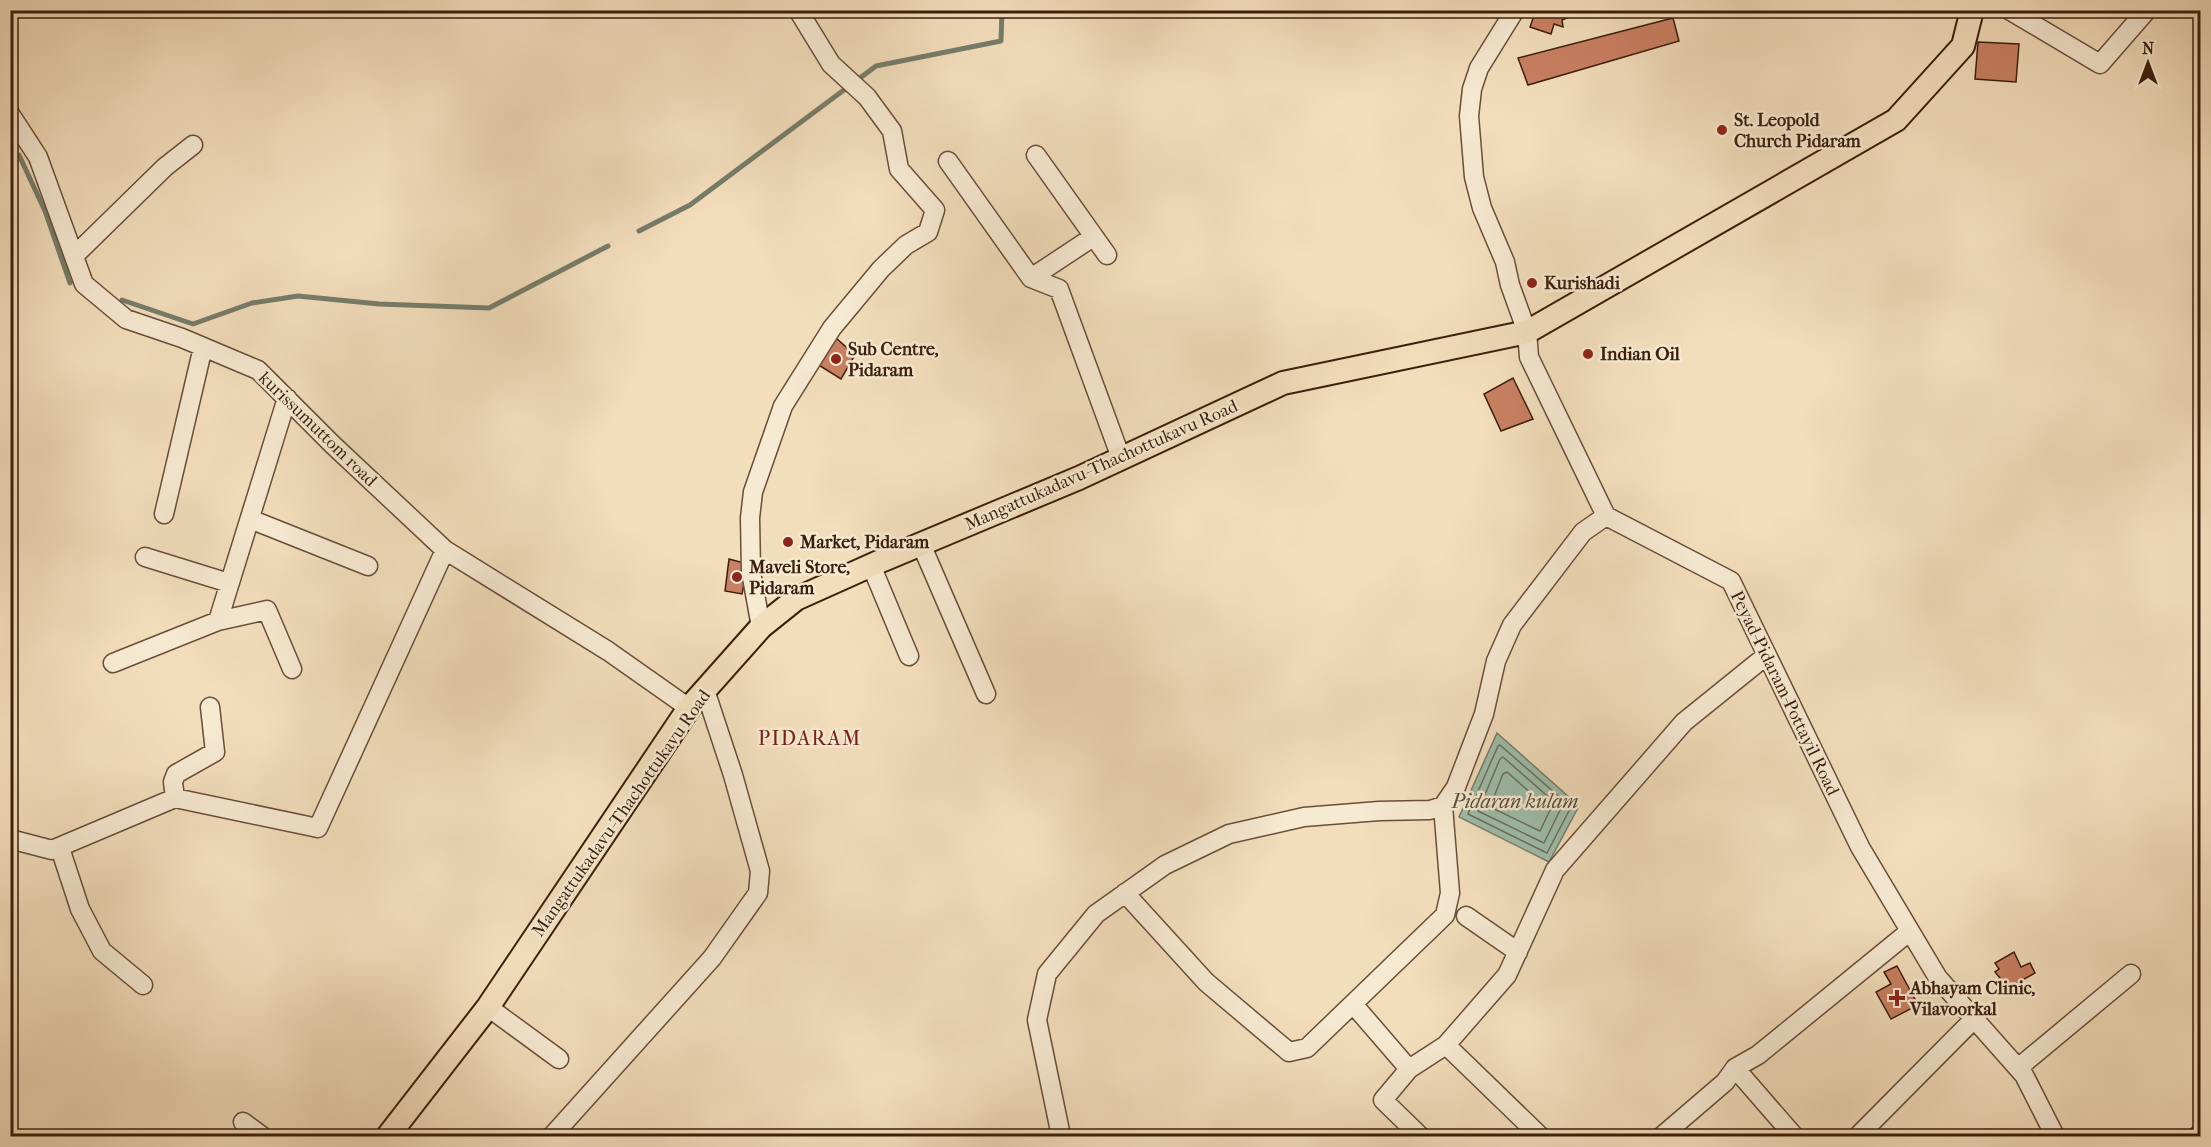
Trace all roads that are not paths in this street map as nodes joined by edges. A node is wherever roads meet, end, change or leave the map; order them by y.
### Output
1 (798, 10) edge
2 (1515, 10) edge
3 (1972, 10) edge
4 (2009, 10) edge
5 (2147, 10) edge
6 (10, 114) edge
7 (17, 141) edge
8 (193, 145) dead end
9 (1036, 156) dead end
10 (948, 161) dead end
11 (1093, 237) junction
12 (1107, 255) dead end
13 (74, 256) junction
14 (1031, 278) junction
15 (1527, 332) junction
16 (203, 347) junction
17 (286, 399) junction
18 (1121, 458) junction
19 (164, 514) dead end
20 (1606, 516) junction
21 (250, 519) junction
22 (921, 544) junction
23 (445, 550) junction
24 (145, 557) dead end
25 (871, 565) junction
26 (368, 566) dead end
27 (229, 584) junction
28 (218, 621) junction
29 (761, 627) junction
30 (1767, 655) junction
31 (909, 656) dead end
32 (112, 663) dead end
33 (292, 669) dead end
34 (705, 690) junction
35 (986, 694) dead end
36 (210, 707) dead end
37 (689, 708) junction
38 (175, 798) junction
39 (1443, 806) junction
40 (10, 838) edge
41 (60, 848) junction
42 (1125, 893) junction
43 (1466, 916) dead end
44 (1910, 931) junction
45 (1518, 952) junction
46 (2131, 974) dead end
47 (143, 985) dead end
48 (1353, 1004) junction
49 (488, 1007) junction
50 (1974, 1019) junction
51 (1446, 1045) junction
52 (559, 1059) dead end
53 (1409, 1068) junction
54 (1735, 1068) junction
55 (2018, 1068) junction
56 (243, 1122) dead end
57 (262, 1137) edge
58 (388, 1137) edge
59 (552, 1137) edge
60 (1061, 1137) edge
61 (1420, 1137) edge
62 (1540, 1137) edge
63 (1662, 1137) edge
64 (1794, 1137) edge
65 (1858, 1137) edge
66 (2055, 1137) edge

1 - 29 street
2 - 15 street
3 - 15 main road, Mangattukadavu-Thachottukavu Road
4 - 5 street
6 - 7 street, kurissumuttom road
7 - 13 street, kurissumuttom road
8 - 13 street
9 - 11 street
10 - 14 street
11 - 12 street
11 - 14 street
13 - 16 street, kurissumuttom road
14 - 18 street
15 - 18 main road, Mangattukadavu-Thachottukavu Road
15 - 20 street
16 - 17 street, kurissumuttom road
16 - 19 street
17 - 21 street
17 - 23 street, kurissumuttom road
18 - 22 main road, Mangattukadavu-Thachottukavu Road
20 - 30 street, Peyad-Pidaram-Pottayil Road
20 - 39 street
21 - 26 street
21 - 27 street
22 - 25 main road, Mangattukadavu-Thachottukavu Road
22 - 35 street
23 - 37 street, kurissumuttom road
23 - 38 street
24 - 27 street
25 - 29 main road, Mangattukadavu-Thachottukavu Road
25 - 31 street
27 - 28 street
28 - 32 street
28 - 33 street
29 - 34 main road, Mangattukadavu-Thachottukavu Road
30 - 44 street, Peyad-Pidaram-Pottayil Road
30 - 45 street
34 - 37 main road, Mangattukadavu-Thachottukavu Road
34 - 59 street
36 - 38 street
37 - 49 main road, Mangattukadavu-Thachottukavu Road
38 - 41 street
39 - 42 street
39 - 48 street
40 - 41 street
41 - 47 street
42 - 48 street
42 - 60 street
43 - 45 street
44 - 50 street, Peyad-Pidaram-Pottayil Road
44 - 54 street
45 - 51 street
46 - 55 street
48 - 53 street
49 - 52 street
49 - 58 main road, Mangattukadavu-Thachottukavu Road
50 - 55 street, Peyad-Pidaram-Pottayil Road
50 - 65 street
51 - 53 street
51 - 62 street
53 - 61 street
54 - 63 street
54 - 64 street
55 - 66 street, Peyad-Pidaram-Pottayil Road
56 - 57 street

